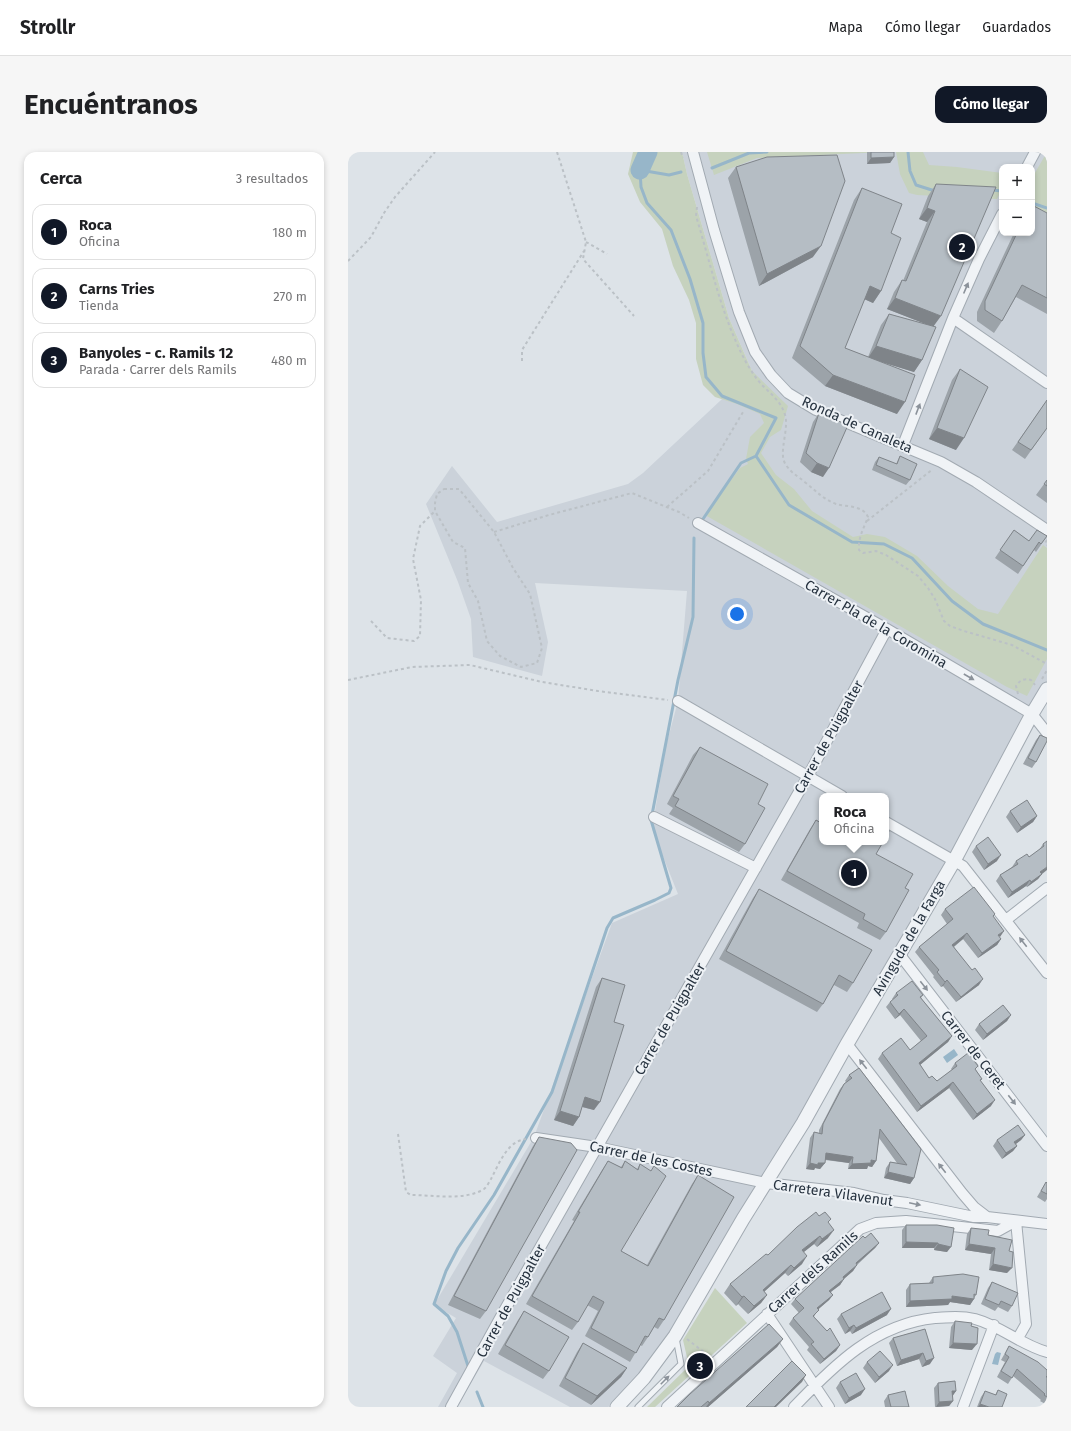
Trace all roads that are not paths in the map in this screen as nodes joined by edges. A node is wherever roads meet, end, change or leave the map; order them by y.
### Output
1 (693, 152) edge
2 (1035, 152) edge
3 (1029, 164) edge
4 (999, 220) edge
5 (953, 318) junction
6 (1047, 383) edge
7 (903, 445) junction
8 (698, 523) road end
9 (1047, 530) edge
10 (887, 629) junction
11 (1041, 690) edge
12 (678, 701) road end
13 (1032, 714) junction
14 (1047, 733) edge
15 (808, 776) junction
16 (837, 793) edge
17 (654, 817) dead end
18 (889, 824) edge
19 (954, 861) junction
20 (756, 868) junction
21 (1047, 888) edge
22 (1006, 920) junction
23 (900, 955) junction
24 (1047, 972) edge
25 (847, 1044) junction
26 (536, 1138) road end
27 (1047, 1146) edge
28 (597, 1147) junction
29 (766, 1184) junction
30 (962, 1193) junction
31 (946, 1211) junction
32 (987, 1217) junction
33 (1016, 1221) junction
34 (1047, 1224) edge
35 (767, 1314) junction
36 (994, 1325) junction
37 (676, 1334) junction
38 (1018, 1338) junction
39 (1047, 1352) edge
40 (815, 1385) junction
41 (451, 1407) edge
42 (617, 1407) edge
43 (638, 1407) edge
44 (667, 1407) edge
45 (794, 1407) edge
46 (829, 1407) edge
47 (963, 1407) edge

1 - 7 street, Ronda de Canaleta
2 - 3 street
5 -> 4 street
5 - 6 street
7 -> 5 street
7 - 9 street, Ronda de Canaleta
8 - 10 street, Carrer Pla de la Coromina
10 -> 13 street, Carrer Pla de la Coromina
10 - 15 street, Carrer de Puigpalter
11 - 13 street, Avinguda de la Farga
12 - 15 street
13 - 14 street, Carrer Pla de la Coromina
13 - 19 street, Avinguda de la Farga
15 - 16 street
15 - 20 street, Carrer de Puigpalter
17 - 20 street
18 - 19 street
19 - 22 street
19 - 23 street, Avinguda de la Farga
20 - 28 street, Carrer de Puigpalter
21 - 22 street
24 -> 22 street
23 - 25 street, Avinguda de la Farga
23 -> 27 street, Carrer de Ceret
25 - 29 street, Avinguda de la Farga
30 -> 25 street
26 - 28 street, Carrer de les Costes
28 - 29 street, Carrer de les Costes
28 - 41 street, Carrer de Puigpalter
29 -> 31 street, Carretera Vilavenut
29 - 37 street, Carretera Vilavenut
30 - 31 street
30 - 32 street
31 - 32 street, Carretera Vilavenut
32 - 33 street, Carretera Vilavenut
33 - 34 street, Carretera Vilavenut
33 - 35 street, Carrer dels Ramils
33 - 38 street
35 - 40 street
35 - 44 street, Carrer dels Ramils
36 - 38 street
36 - 40 street
36 - 47 street
37 - 42 street, Carretera Vilavenut
43 -> 37 lane
38 - 39 street
40 - 45 street
40 - 46 street

